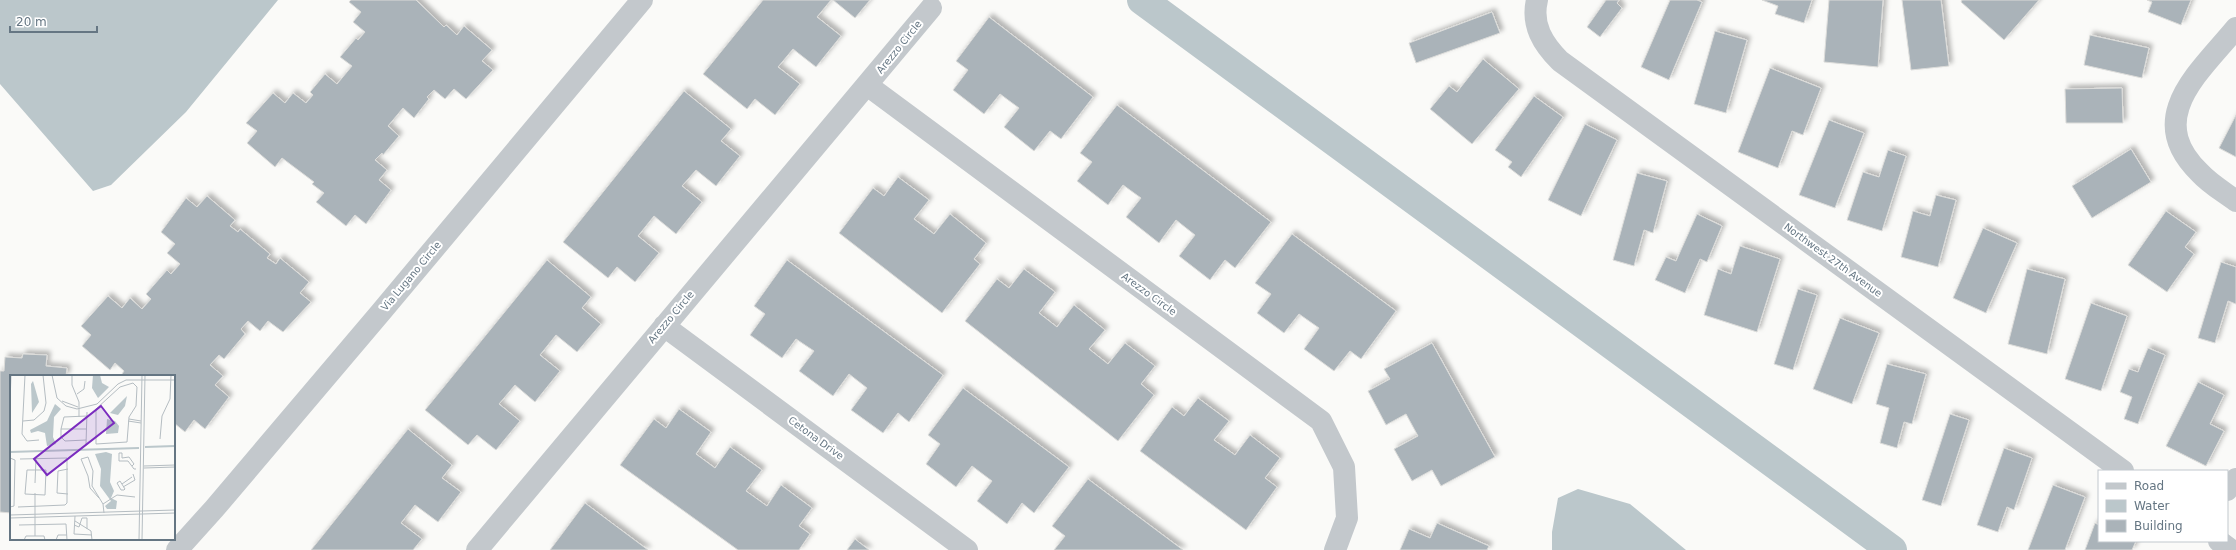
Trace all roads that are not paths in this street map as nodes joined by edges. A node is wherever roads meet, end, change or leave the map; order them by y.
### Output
1 (642, 0) edge
2 (1537, 0) edge
3 (930, 8) dead end
4 (2236, 28) edge
5 (867, 85) junction
6 (2236, 201) edge
7 (664, 326) junction
8 (2122, 470) edge
9 (2236, 478) edge
10 (2228, 489) edge
11 (2220, 542) edge
12 (177, 550) edge
13 (477, 550) edge
14 (967, 550) edge
15 (1335, 550) edge
16 (2231, 550) edge

1 - 12 street, Via Lugano Circle
2 - 8 street, Northwest 27th Avenue
3 - 5 street, Arezzo Circle
4 - 6 street
5 - 7 street, Arezzo Circle
5 - 15 street, Arezzo Circle
7 - 13 street, Arezzo Circle
7 - 14 street, Cetona Drive
9 - 10 street
11 - 16 street

